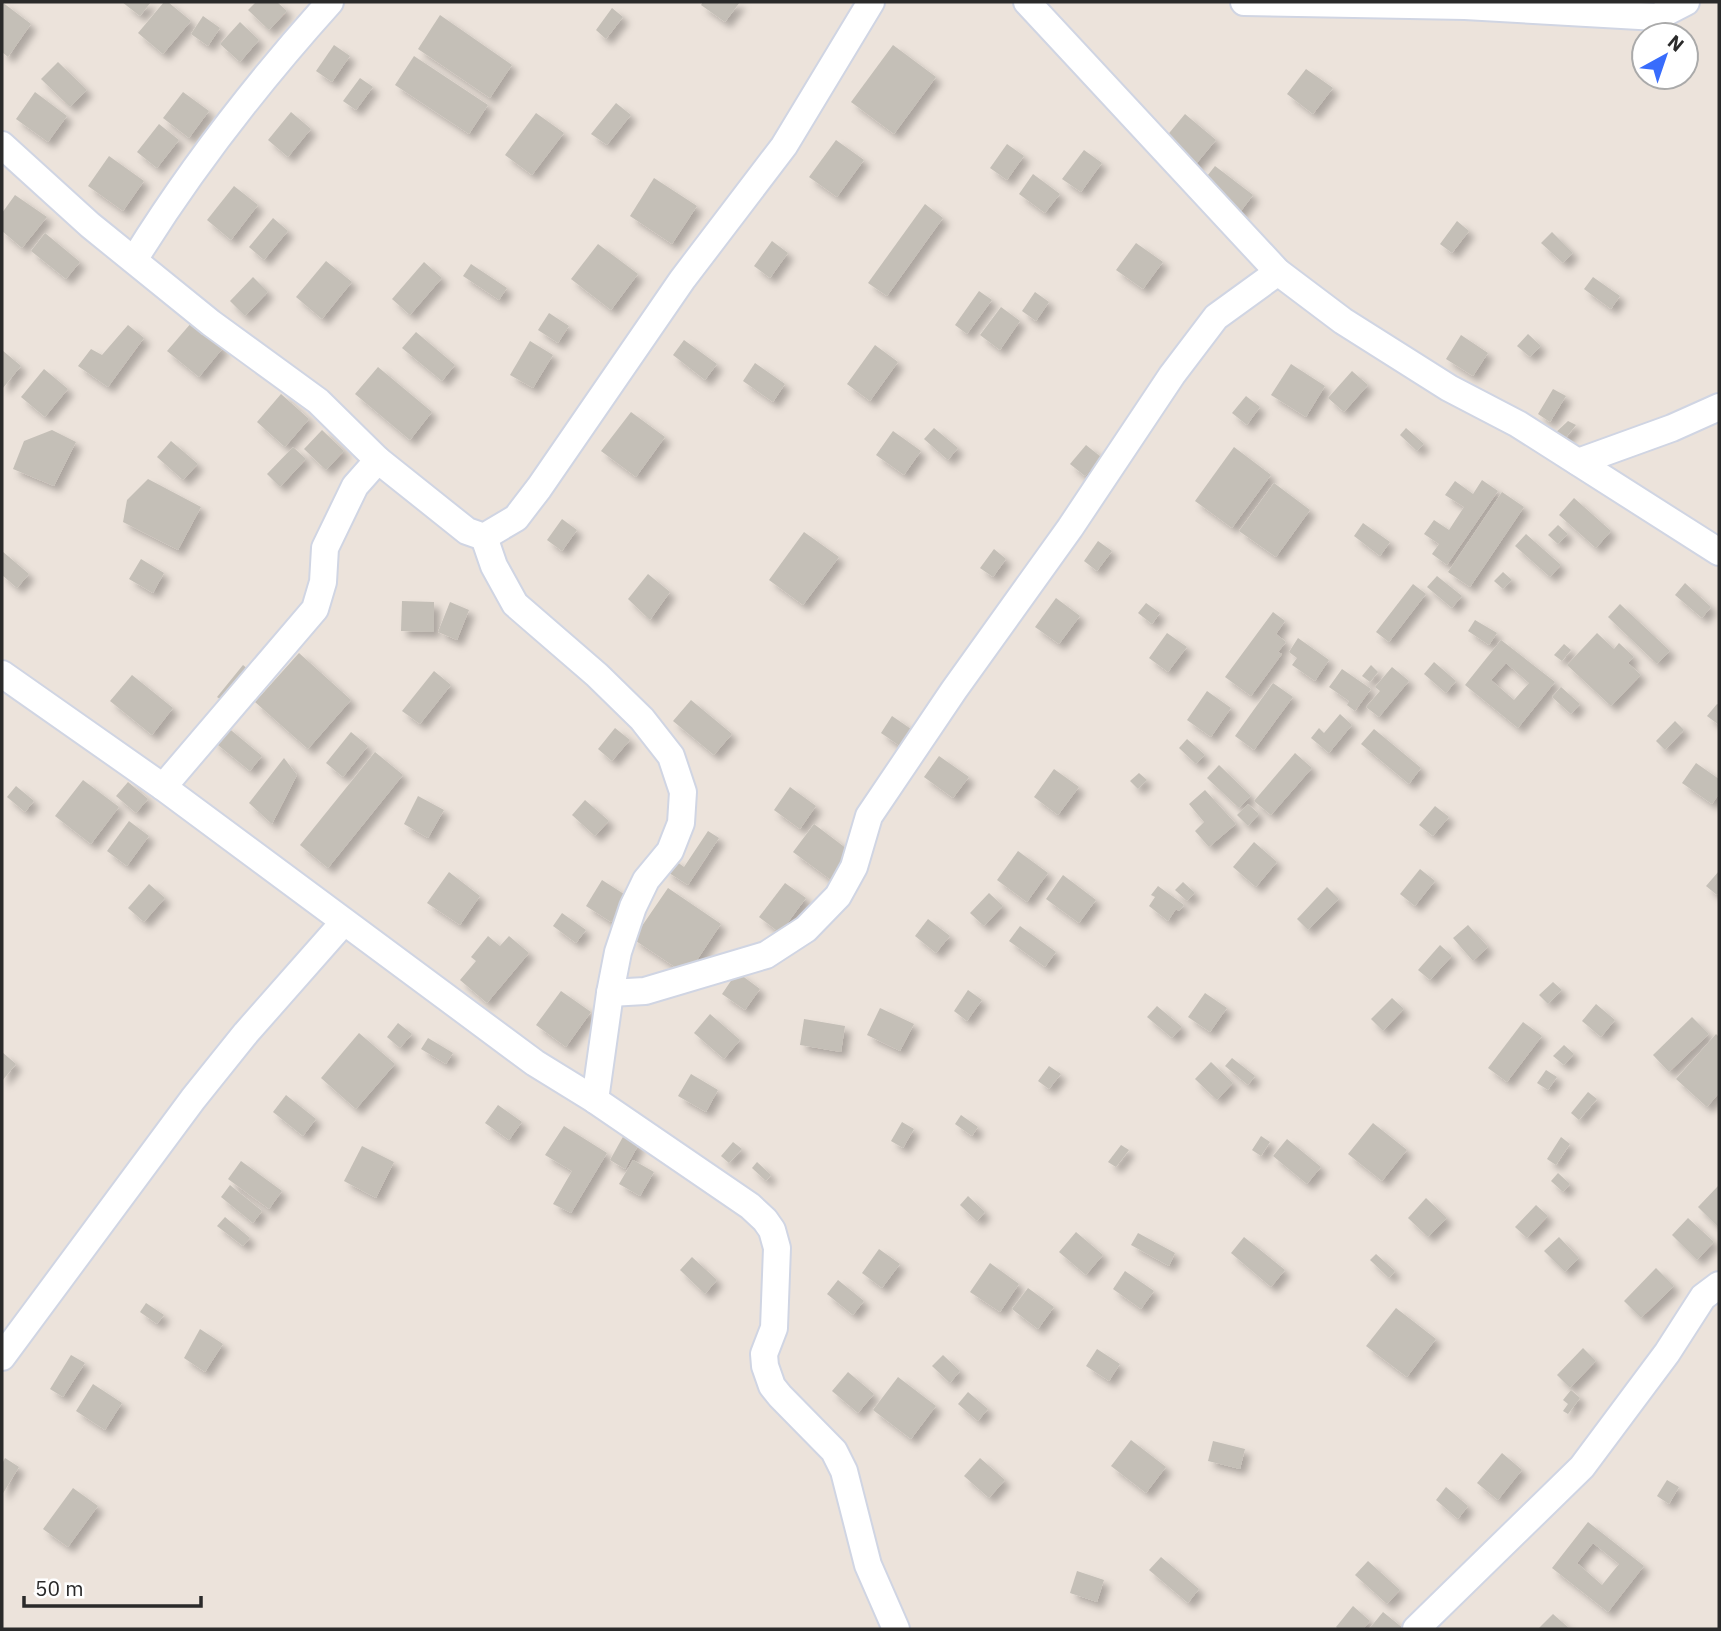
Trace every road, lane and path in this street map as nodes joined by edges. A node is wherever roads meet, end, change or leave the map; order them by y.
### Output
1 (330, 2) edge
2 (871, 2) edge
3 (1027, 2) edge
4 (1244, 2) edge
5 (1686, 2) edge
6 (2, 145) edge
7 (134, 260) junction
8 (1278, 272) junction
9 (1719, 407) edge
10 (378, 460) junction
11 (1578, 462) junction
12 (484, 537) junction
13 (1719, 552) edge
14 (2, 674) edge
15 (163, 787) junction
16 (343, 923) junction
17 (610, 993) junction
18 (595, 1100) junction
19 (1719, 1284) edge
20 (2, 1357) edge
21 (896, 1629) edge
22 (1416, 1629) edge

1 - 7 street
2 - 12 street
3 - 8 street
4 - 5 street
6 - 7 street
7 - 10 street
8 - 11 street
8 - 17 street
9 - 11 street
10 - 12 street
10 - 15 street
11 - 13 street
12 - 17 street
14 - 15 street
15 - 16 street
16 - 18 street
16 - 20 street
17 - 18 street
18 - 21 street
19 - 22 street

